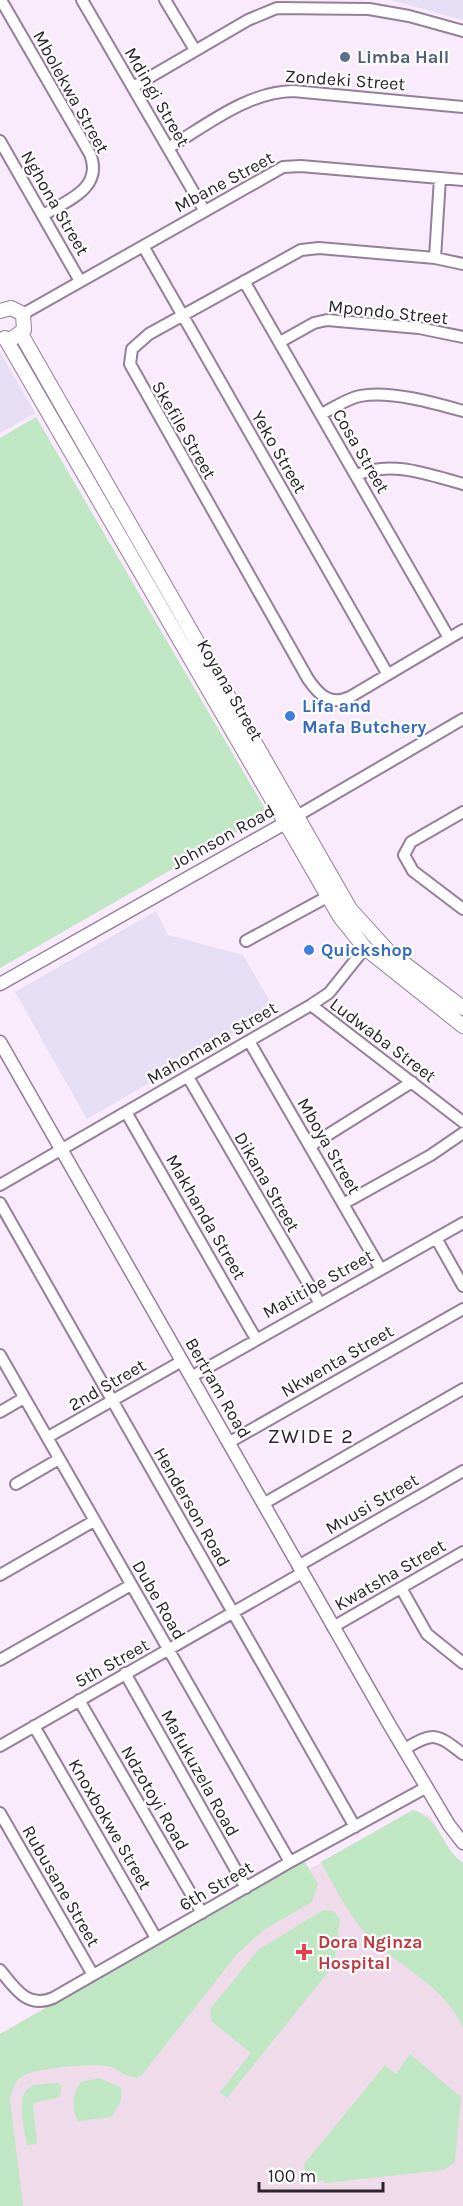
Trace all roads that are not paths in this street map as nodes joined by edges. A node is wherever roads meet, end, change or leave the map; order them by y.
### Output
1 (1, 0) edge
2 (82, 0) edge
3 (165, 0) edge
4 (345, 4) edge
5 (463, 31) edge
6 (195, 51) junction
7 (133, 87) junction
8 (463, 107) edge
9 (0, 141) edge
10 (168, 148) junction
11 (440, 178) junction
12 (463, 180) edge
13 (204, 210) junction
14 (43, 215) junction
15 (143, 246) junction
16 (435, 258) junction
17 (463, 264) edge
18 (80, 280) junction
19 (244, 281) junction
20 (2, 306) edge
21 (22, 314) junction
22 (182, 316) junction
23 (21, 334) junction
24 (3, 337) edge
25 (463, 337) edge
26 (280, 342) junction
27 (463, 411) edge
28 (321, 414) junction
29 (356, 475) junction
30 (463, 484) edge
31 (463, 630) edge
32 (449, 638) junction
33 (387, 673) junction
34 (463, 719) edge
35 (463, 812) edge
36 (297, 816) junction
37 (285, 823) junction
38 (327, 897) junction
39 (463, 909) edge
40 (246, 941) dead end
41 (365, 948) junction
42 (0, 984) edge
43 (311, 1005) junction
44 (463, 1008) edge
45 (463, 1026) edge
46 (249, 1041) junction
47 (0, 1042) edge
48 (188, 1077) junction
49 (412, 1082) junction
50 (126, 1112) junction
51 (463, 1122) edge
52 (463, 1133) edge
53 (310, 1146) junction
54 (61, 1149) junction
55 (0, 1185) edge
56 (0, 1203) edge
57 (343, 1204) junction
58 (463, 1223) edge
59 (436, 1238) junction
60 (380, 1268) junction
61 (463, 1286) edge
62 (319, 1302) junction
63 (463, 1309) edge
64 (256, 1338) junction
65 (0, 1355) edge
66 (182, 1361) junction
67 (191, 1377) junction
68 (463, 1389) edge
69 (24, 1398) junction
70 (112, 1400) junction
71 (0, 1412) edge
72 (48, 1437) junction
73 (228, 1443) junction
74 (59, 1459) junction
75 (463, 1471) edge
76 (16, 1484) dead end
77 (263, 1504) junction
78 (94, 1521) junction
79 (462, 1554) edge
80 (300, 1570) junction
81 (0, 1575) edge
82 (131, 1585) junction
83 (401, 1588) junction
84 (233, 1612) junction
85 (333, 1627) junction
86 (168, 1650) junction
87 (0, 1660) edge
88 (463, 1663) edge
89 (125, 1673) junction
90 (79, 1700) junction
91 (34, 1726) junction
92 (0, 1746) edge
93 (405, 1749) junction
94 (463, 1754) edge
95 (427, 1787) junction
96 (0, 1813) edge
97 (355, 1827) junction
98 (463, 1843) edge
99 (290, 1862) junction
100 (246, 1888) junction
101 (202, 1913) junction
102 (156, 1938) junction
103 (0, 1970) edge
104 (93, 1975) junction

1 - 14 street, Mbolekwa Street
2 - 7 street, Mdingi Street
3 - 6 street
4 - 5 street
4 - 6 street
6 - 7 street
7 - 10 street, Mdingi Street
8 - 10 street, Zondeki Street
9 - 14 street, Nghona Street
10 - 13 street, Mdingi Street
11 - 12 street, Mbane Street
11 - 13 street, Mbane Street
11 - 16 street
13 - 15 street, Mbane Street
14 - 18 street, Nghona Street
15 - 18 street, Mbane Street
15 - 22 street, Yeko Street
16 - 17 street, Skefile Street
16 - 19 street, Skefile Street
18 - 21 street, Mbane Street
19 - 22 street, Skefile Street
19 - 26 street, Cosa Street
20 - 21 main road
21 - 23 main road
22 - 33 street, Yeko Street
22 - 33 street, Skefile Street
23 - 24 main road, Koyana Street
23 - 36 main road, Koyana Street
24 - 37 main road, Koyana Street
25 - 26 street, Mpondo Street
26 - 28 street, Cosa Street
27 - 28 street
28 - 29 street, Cosa Street
29 - 30 street
29 - 32 street, Cosa Street
31 - 32 street, Skefile Street
32 - 33 street, Skefile Street
34 - 36 street, Johnson Road
35 - 39 street
36 - 37 street, Johnson Road
36 - 44 main road, Koyana Street
37 - 38 main road, Koyana Street
37 - 42 street, Johnson Road
38 - 40 street
38 - 41 main road, Koyana Street
41 - 43 street, Mahomana Street
41 - 45 main road, Koyana Street
43 - 46 street, Mahomana Street
43 - 49 street, Ludwaba Street
46 - 48 street, Mahomana Street
46 - 53 street, Mboya Street
47 - 54 street, Bertram Road
48 - 50 street, Mahomana Street
48 - 62 street, Dikana Street
49 - 51 street, Ludwaba Street
49 - 53 street
50 - 54 street, Mahomana Street
50 - 64 street, Makhanda Street
52 - 57 street
53 - 57 street, Mboya Street
54 - 55 street, Mahomana Street
54 - 66 street, Bertram Road
56 - 70 street, Henderson Road
57 - 60 street, Mboya Street
58 - 59 street, Matitibe Street
59 - 60 street, Matitibe Street
59 - 61 street
60 - 62 street, Matitibe Street
62 - 64 street, Matitibe Street
63 - 73 street, Nkwenta Street
64 - 67 street, Matitibe Street
65 - 69 street, Dube Road
66 - 67 street, Bertram Road
66 - 70 street, 2nd Street
67 - 73 street, Bertram Road
68 - 77 street
69 - 71 street
69 - 72 street, Dube Road
70 - 72 street, 2nd Street
70 - 84 street, Henderson Road
72 - 74 street, Dube Road
73 - 77 street, Bertram Road
74 - 76 street
74 - 78 street, Dube Road
75 - 80 street, Mvusi Street
77 - 80 street, Bertram Road
78 - 81 street
78 - 82 street, Dube Road
79 - 83 street, Kwatsha Street
80 - 84 street, 5th Street
80 - 85 street, Bertram Road
82 - 86 street, Dube Road
82 - 87 street
83 - 85 street, Kwatsha Street
83 - 88 street
84 - 86 street, 5th Street
84 - 97 street, Henderson Road
85 - 93 street, Bertram Road
86 - 89 street, 5th Street
86 - 99 street, Dube Road
89 - 90 street, 5th Street
89 - 100 street, Mafukuzela Road
90 - 91 street, 5th Street
90 - 101 street, Ndzotoyi Road
91 - 92 street, 5th Street
91 - 102 street, Knoxbokwe Street
93 - 94 street
93 - 95 street, Bertram Road
95 - 97 street, 6th Street
95 - 98 street, Bertram Road
96 - 104 street, Rubusane Street
97 - 99 street, 6th Street
99 - 100 street, 6th Street
100 - 101 street, 6th Street
101 - 102 street, 6th Street
102 - 104 street, 6th Street
103 - 104 street, 6th Street

